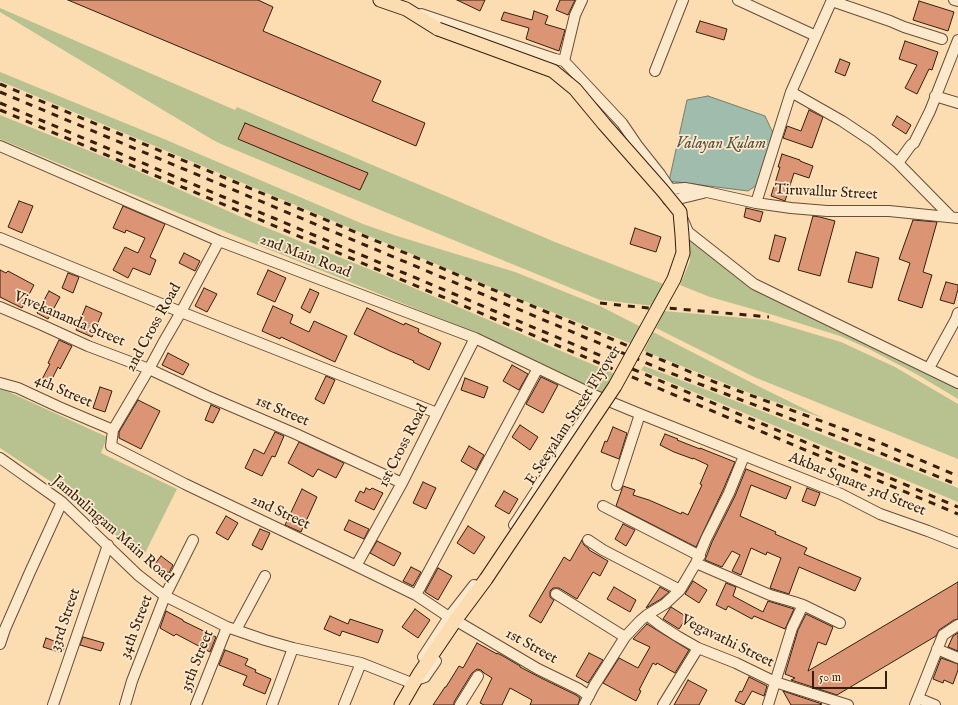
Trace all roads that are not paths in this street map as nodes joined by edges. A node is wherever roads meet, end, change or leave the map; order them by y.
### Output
1 (380, 0) edge
2 (582, 0) edge
3 (683, 0) edge
4 (738, 0) edge
5 (954, 0) edge
6 (832, 1) edge
7 (958, 1) edge
8 (406, 9) junction
9 (816, 36) junction
10 (942, 39) dead end
11 (958, 40) edge
12 (564, 61) junction
13 (655, 71) dead end
14 (791, 92) junction
15 (935, 96) junction
16 (958, 103) edge
17 (637, 145) junction
18 (0, 146) edge
19 (898, 164) junction
20 (670, 190) junction
21 (707, 192) junction
22 (674, 200) junction
23 (756, 203) junction
24 (954, 218) edge
25 (0, 238) edge
26 (219, 241) junction
27 (0, 307) edge
28 (181, 312) junction
29 (958, 313) edge
30 (475, 338) junction
31 (538, 368) junction
32 (929, 368) junction
33 (149, 369) junction
34 (0, 383) edge
35 (958, 383) edge
36 (599, 397) junction
37 (437, 413) junction
38 (640, 414) junction
39 (113, 430) junction
40 (744, 456) junction
41 (1, 463) edge
42 (550, 470) junction
43 (402, 483) junction
44 (617, 485) dead end
45 (62, 502) junction
46 (603, 506) dead end
47 (193, 540) dead end
48 (588, 540) dead end
49 (958, 543) edge
50 (108, 545) junction
51 (698, 560) junction
52 (356, 566) junction
53 (265, 576) dead end
54 (680, 590) junction
55 (556, 594) dead end
56 (416, 595) junction
57 (165, 596) junction
58 (803, 605) junction
59 (647, 615) junction
60 (449, 616) junction
61 (460, 623) junction
62 (840, 623) dead end
63 (958, 625) edge
64 (231, 629) junction
65 (625, 637) junction
66 (0, 644) edge
67 (294, 648) junction
68 (698, 648) junction
69 (937, 650) junction
70 (958, 658) edge
71 (360, 663) junction
72 (478, 676) dead end
73 (416, 679) junction
74 (775, 682) junction
75 (586, 700) edge
76 (916, 702) edge
77 (54, 705) edge
78 (125, 705) edge
79 (196, 705) edge
80 (272, 705) edge
81 (344, 705) edge
82 (401, 705) edge
83 (460, 705) edge
84 (663, 705) edge
85 (768, 705) edge
86 (848, 705) edge
87 (935, 705) edge

1 - 8 main road, E Seeyalam Street Flyover
2 - 12 street
3 - 13 street
4 - 9 street
5 - 7 street
6 - 9 street
6 - 10 street
8 - 12 street
8 - 73 main road, E Seeyalam Street Flyover, bridge
9 - 14 street
11 - 15 street
12 - 17 street
14 - 19 street
14 - 23 street
15 - 16 street
15 - 19 street
17 - 20 street
17 - 22 street
18 - 26 street, 2nd Main Road
19 - 24 street
20 - 21 street, Tiruvallur Street
20 - 22 street
21 - 22 street
21 - 23 street, Tiruvallur Street
22 - 32 street
23 - 24 street, Tiruvallur Street
25 - 28 street
26 - 28 street, 2nd Cross Road
26 - 30 street, 2nd Main Road
27 - 33 street, Vivekananda Street
28 - 33 street, 2nd Cross Road
28 - 37 street
29 - 32 street
30 - 31 street, 2nd Main Road
30 - 37 street, 1st Cross Road
31 - 36 street, 2nd Main Road
31 - 56 street
32 - 35 street
33 - 39 street, 2nd Cross Road
33 - 43 street, 1st Street
34 - 39 street, 4th Street
36 - 38 street, Akbar Square 3rd Street
36 - 42 street
37 - 43 street, 1st Cross Road
38 - 40 street, Akbar Square 3rd Street
38 - 44 street
39 - 52 street, 2nd Street
40 - 49 street, Akbar Square 3rd Street
40 - 51 street
41 - 45 street, Jambulingam Main Road
42 - 60 street
42 - 61 street
43 - 52 street, 1st Cross Road
45 - 50 street, Jambulingam Main Road
45 - 66 street
46 - 51 street
47 - 57 street, 34th Street
48 - 54 street
50 - 57 street, Jambulingam Main Road
50 - 77 street, 33rd Street
51 - 54 street
51 - 58 street
52 - 56 street, 2nd Street
53 - 64 street, 35th Street
54 - 59 street
55 - 65 street
56 - 60 street, 2nd Street
57 - 64 street, Jambulingam Main Road
57 - 78 street, 34th Street
58 - 62 street
58 - 74 street, Vegavathi Street
59 - 65 street
59 - 68 street, Vegavathi Street
60 - 73 street
61 - 73 street
61 - 75 street, 1st Street
63 - 69 street
64 - 67 street, Jambulingam Main Road
64 - 79 street, 35th Street
65 - 75 street
67 - 71 street, Jambulingam Main Road
67 - 80 street
68 - 74 street, Vegavathi Street
68 - 84 street
69 - 70 street
69 - 76 street
71 - 73 street, Jambulingam Main Road
71 - 81 street
72 - 83 street
73 - 82 main road, E Seeyalam Street Flyover
74 - 85 street, Vegavathi Street
74 - 86 street, Vegavathi Street
76 - 87 street

